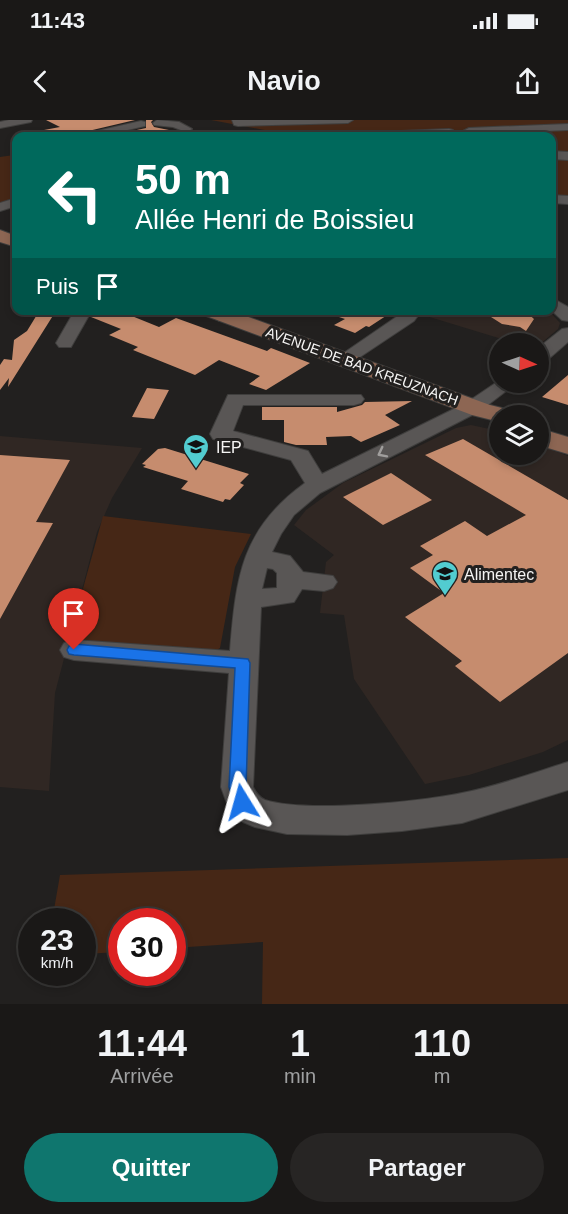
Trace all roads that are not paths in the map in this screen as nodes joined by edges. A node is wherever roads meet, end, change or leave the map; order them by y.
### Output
1 (222, 120) edge
2 (348, 120) edge
3 (446, 120) edge
4 (520, 120) edge
5 (294, 121) edge
6 (29, 122) edge
7 (142, 122) edge
8 (156, 122) edge
9 (237, 122) edge
10 (254, 123) junction
11 (0, 124) edge
12 (549, 125) edge
13 (534, 128) edge
14 (568, 128) edge
15 (186, 129) dead end
16 (103, 132) edge
17 (270, 132) edge
18 (460, 132) edge
19 (476, 132) edge
20 (564, 137) edge
21 (556, 306) edge
22 (81, 315) edge
23 (230, 315) edge
24 (568, 316) edge
25 (408, 317) dead end
26 (568, 333) edge
27 (64, 343) dead end
28 (549, 349) edge
29 (344, 359) junction
30 (437, 394) junction
31 (354, 399) dead end
32 (489, 413) edge
33 (489, 413) edge
34 (443, 422) junction
35 (549, 430) edge
36 (568, 436) edge
37 (549, 440) edge
38 (568, 446) edge
39 (319, 485) junction
40 (257, 558) junction
41 (290, 580) junction
42 (324, 582) dead end
43 (248, 599) junction
44 (74, 650) dead end
45 (243, 663) junction
46 (568, 776) edge

1 - 9 street
2 - 5 street
3 - 18 street
4 - 13 street
5 - 10 street
6 - 11 street
7 - 8 street
7 - 16 street
8 - 15 street
9 - 10 street
10 - 17 street
12 - 13 street
12 - 14 street
12 - 20 street
13 - 19 street
21 - 24 street
22 - 27 street
23 - 29 main road, AVENUE DE BAD KREUZNACH
25 - 29 street
26 - 28 street
29 - 30 main road, AVENUE DE BAD KREUZNACH
30 - 32 main road, AVENUE DE BAD KREUZNACH
30 - 34 street
31 - 39 street
33 - 34 street
34 -> 39 street
35 - 36 main road
37 - 38 main road
39 - 40 street
40 - 41 street
40 - 43 street
41 - 42 street
41 - 43 street
43 - 45 street
44 - 45 street
45 - 46 street

